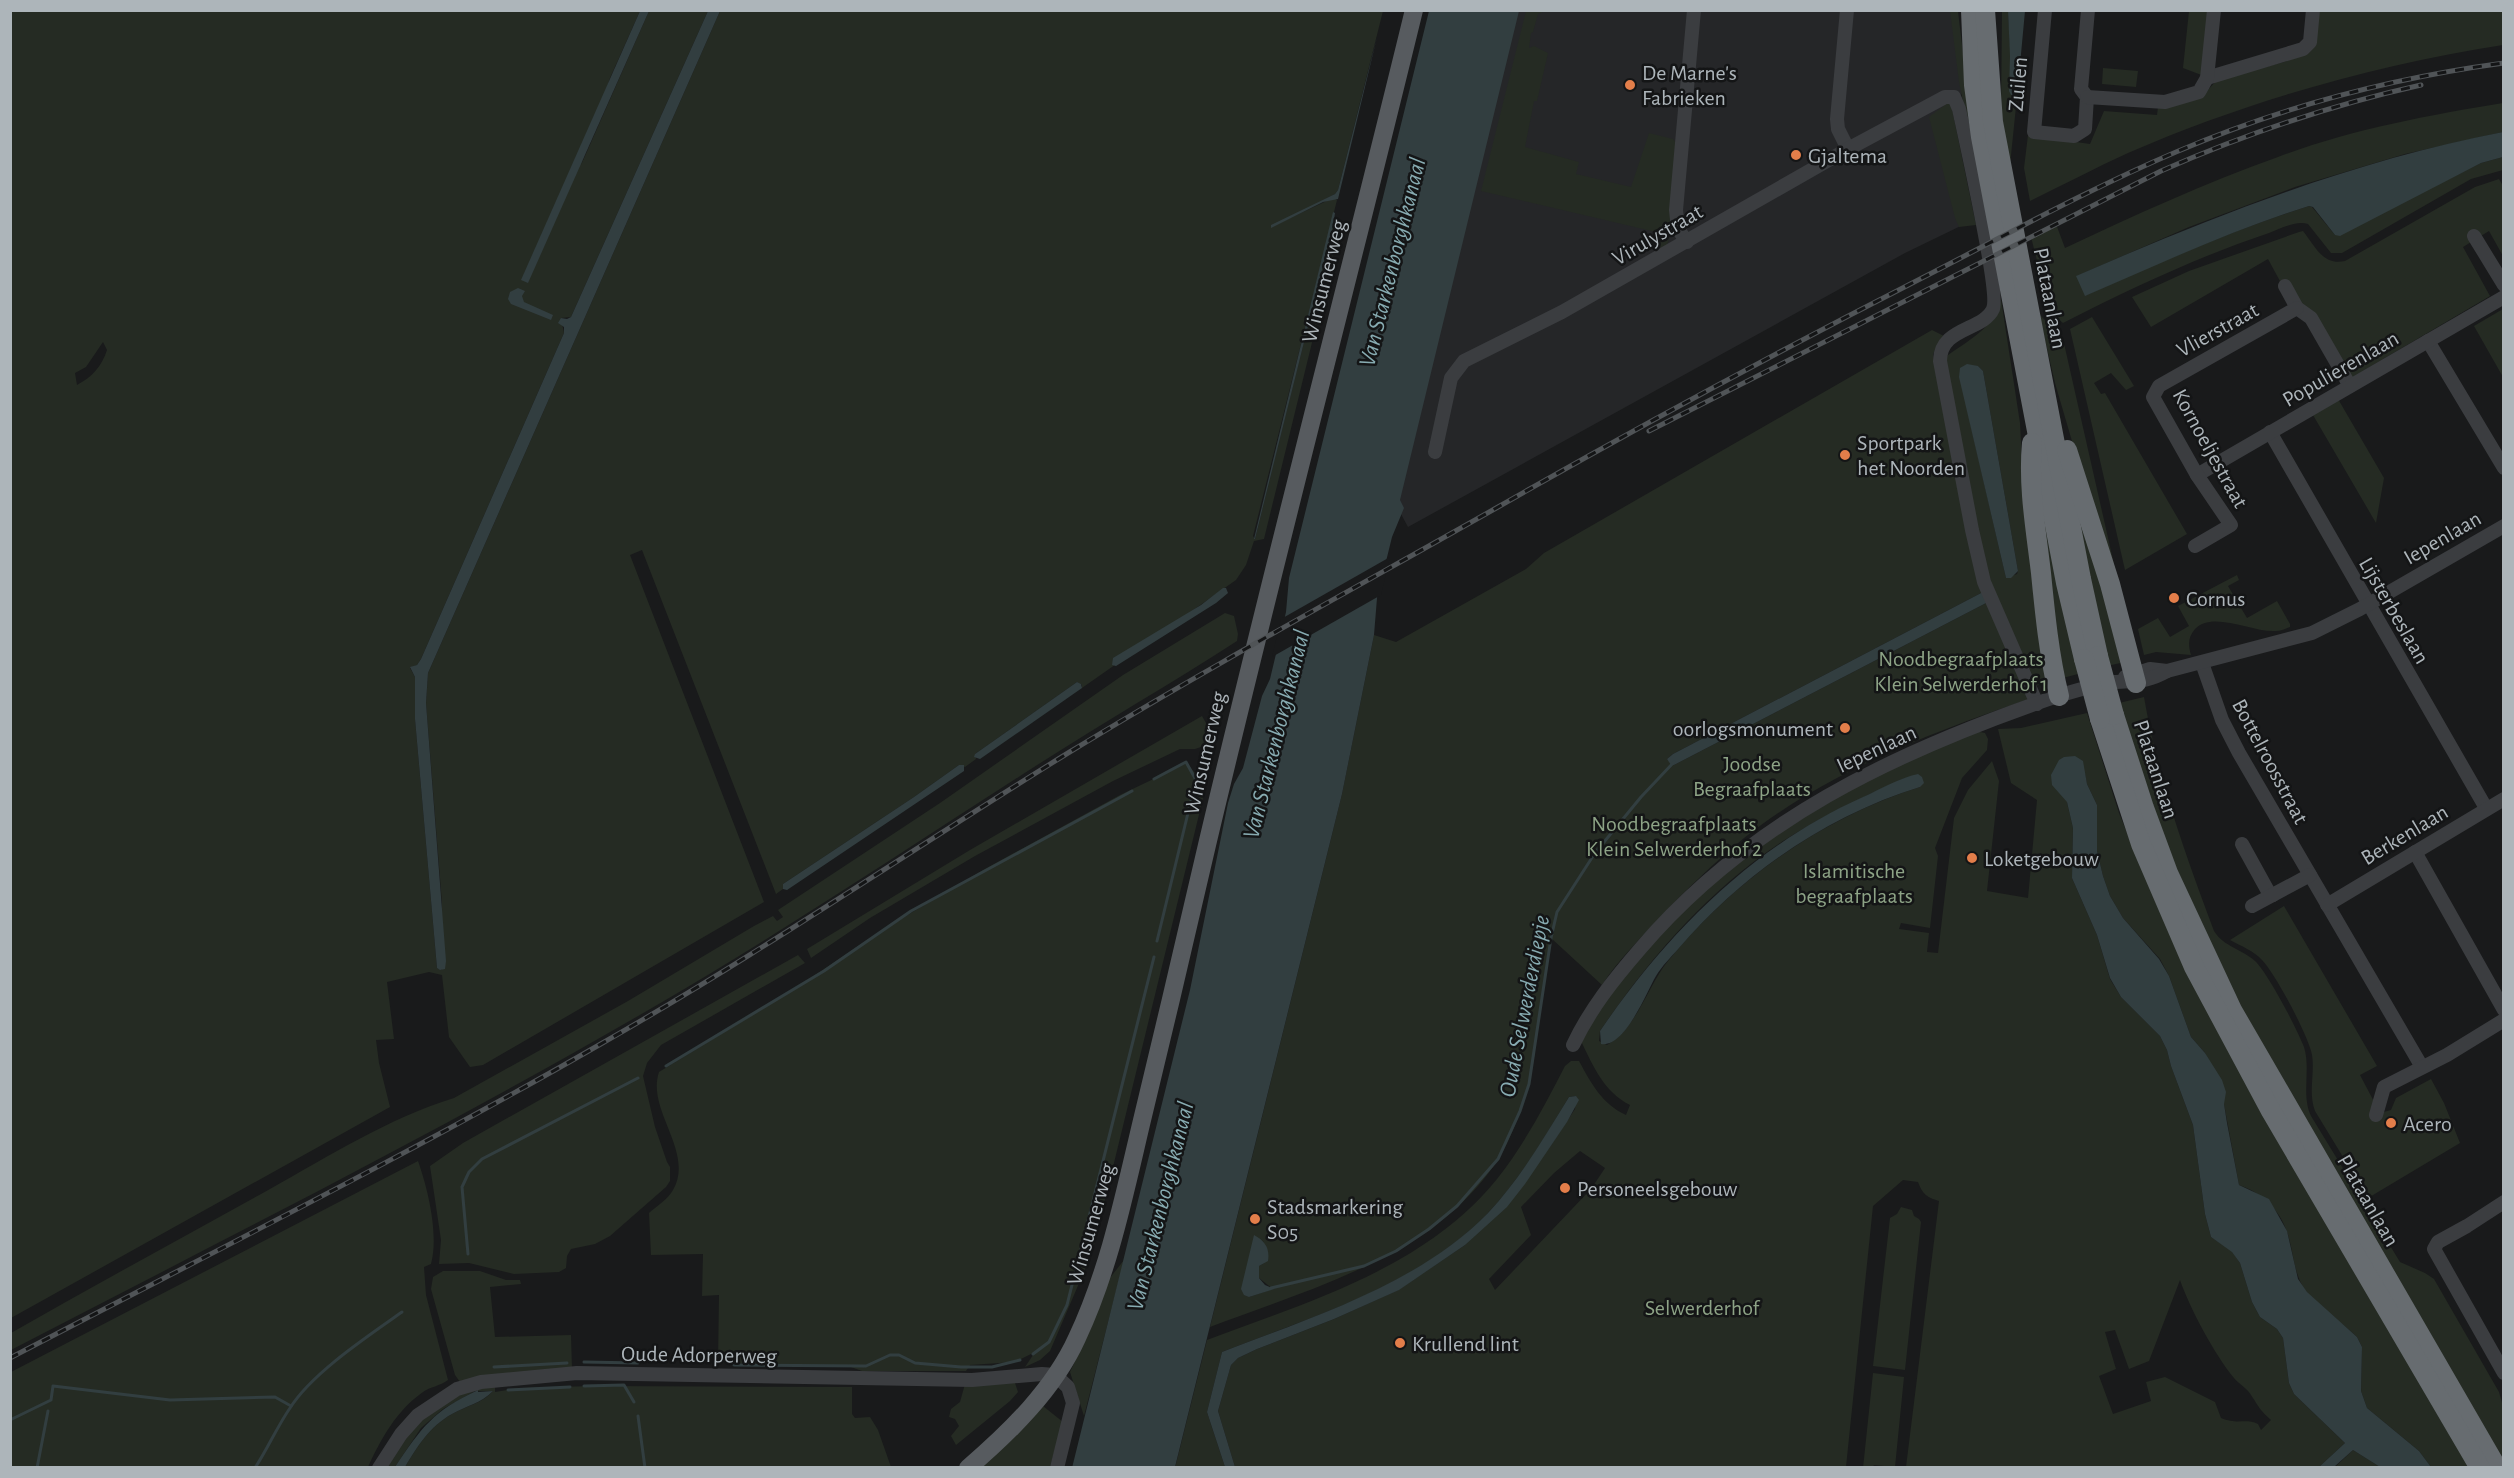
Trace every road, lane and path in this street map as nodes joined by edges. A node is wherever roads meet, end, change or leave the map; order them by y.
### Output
1 (1414, 10) edge
2 (1694, 10) edge
3 (1847, 10) edge
4 (1971, 10) edge
5 (1985, 10) edge
6 (2045, 10) edge
7 (2088, 10) edge
8 (2214, 10) edge
9 (2313, 10) edge
10 (2207, 78) junction
11 (2087, 97) junction
12 (1848, 149) junction
13 (2474, 236) dead end
14 (1687, 242) junction
15 (2504, 285) edge
16 (2285, 286) dead end
17 (2504, 297) edge
18 (2297, 308) junction
19 (2428, 342) junction
20 (2159, 386) joint
21 (2350, 386) junction
22 (2041, 413) junction
23 (2270, 432) junction
24 (1435, 452) dead end
25 (2504, 468) edge
26 (2198, 475) junction
27 (2504, 526) edge
28 (2195, 546) dead end
29 (2368, 604) junction
30 (2202, 663) junction
31 (2135, 678) junction
32 (2059, 696) junction
33 (2037, 704) junction
34 (2107, 717) junction
35 (2504, 799) edge
36 (2486, 808) junction
37 (2242, 844) dead end
38 (2415, 852) junction
39 (2310, 875) junction
40 (2273, 895) junction
41 (2327, 905) junction
42 (2252, 906) dead end
43 (2504, 1010) edge
44 (2504, 1020) edge
45 (1573, 1045) dead end
46 (2422, 1067) junction
47 (2376, 1114) dead end
48 (2504, 1202) edge
49 (2504, 1373) edge
50 (1055, 1375) junction
51 (379, 1467) edge
52 (968, 1467) edge
53 (1057, 1467) edge
54 (2480, 1467) edge
55 (2497, 1467) edge

1 - 50 main road, Winsumerweg
2 - 14 street
3 - 12 street
4 - 22 highway, Plataanlaan
5 - 22 highway, Plataanlaan
6 - 11 street, Zuilen
7 - 11 street, Zuilen
8 - 10 street
9 - 10 street
10 - 11 street
12 - 14 street, Virulystraat
12 - 33 street, Virulystraat
13 - 15 street
14 - 24 street, Virulystraat
16 - 18 street
17 - 19 street, Populierenlaan
18 - 20 street, Vlierstraat
18 - 21 street
19 - 21 street, Populierenlaan
19 - 25 street
20 - 26 street, Kornoeljestraat
21 - 23 street, Populierenlaan
22 - 31 highway
22 - 32 highway
22 - 34 highway, Plataanlaan, bridge
23 - 26 street, Populierenlaan
23 - 29 street, Lijsterbeslaan
26 - 28 street, Kornoeljestraat
27 - 29 street, Iepenlaan
29 - 30 street, Iepenlaan
29 - 36 street, Lijsterbeslaan
30 - 31 street, Iepenlaan
30 - 39 street, Bottelroosstraat
31 - 32 street, Iepenlaan
32 - 33 street, Iepenlaan
33 - 45 street, Iepenlaan
34 - 54 highway, Plataanlaan
34 - 55 highway, Plataanlaan
35 - 36 street, Berkenlaan
36 - 38 street, Berkenlaan
37 - 40 street
38 - 41 street, Berkenlaan
38 - 43 street
39 - 40 street
39 - 41 street, Bottelroosstraat
40 - 42 street
41 - 46 street, Bottelroosstraat
44 - 46 street
46 - 47 street
48 - 49 street
50 - 51 street, Oude Adorperweg
50 - 52 main road, Winsumerweg
50 - 53 street

